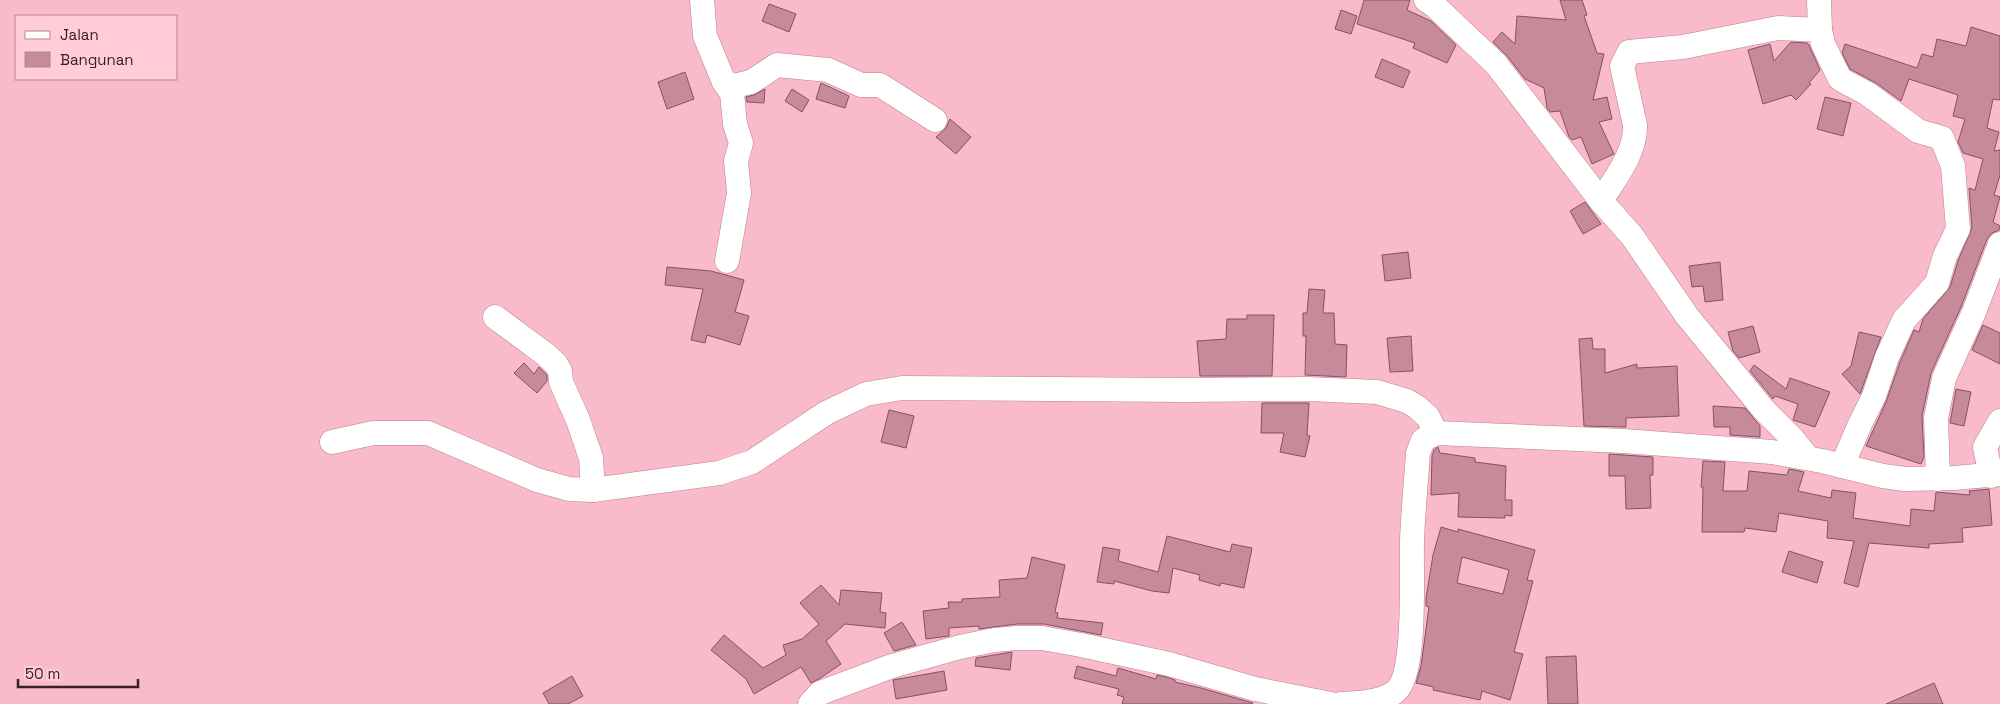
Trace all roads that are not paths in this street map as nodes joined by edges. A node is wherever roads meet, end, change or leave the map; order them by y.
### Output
1 (702, 0) edge
2 (1426, 0) edge
3 (1819, 0) edge
4 (1820, 30) junction
5 (724, 82) junction
6 (935, 120) dead end
7 (1601, 200) junction
8 (2000, 244) edge
9 (727, 261) dead end
10 (495, 316) dead end
11 (2000, 421) edge
12 (1436, 433) junction
13 (332, 442) dead end
14 (1808, 458) junction
15 (1842, 466) junction
16 (1995, 475) edge
17 (1938, 478) junction
18 (593, 490) junction
19 (810, 704) edge
20 (1331, 704) edge
21 (1341, 704) edge

1 - 5 street
2 - 7 street
3 - 4 street
4 - 7 street
4 - 15 street
5 - 6 street
5 - 9 street
7 - 14 street
8 - 17 street
10 - 18 street
11 - 16 street
12 - 14 street
12 - 18 street
12 - 21 street
13 - 18 street
14 - 15 street
15 - 17 street
16 - 17 street
19 - 20 street

